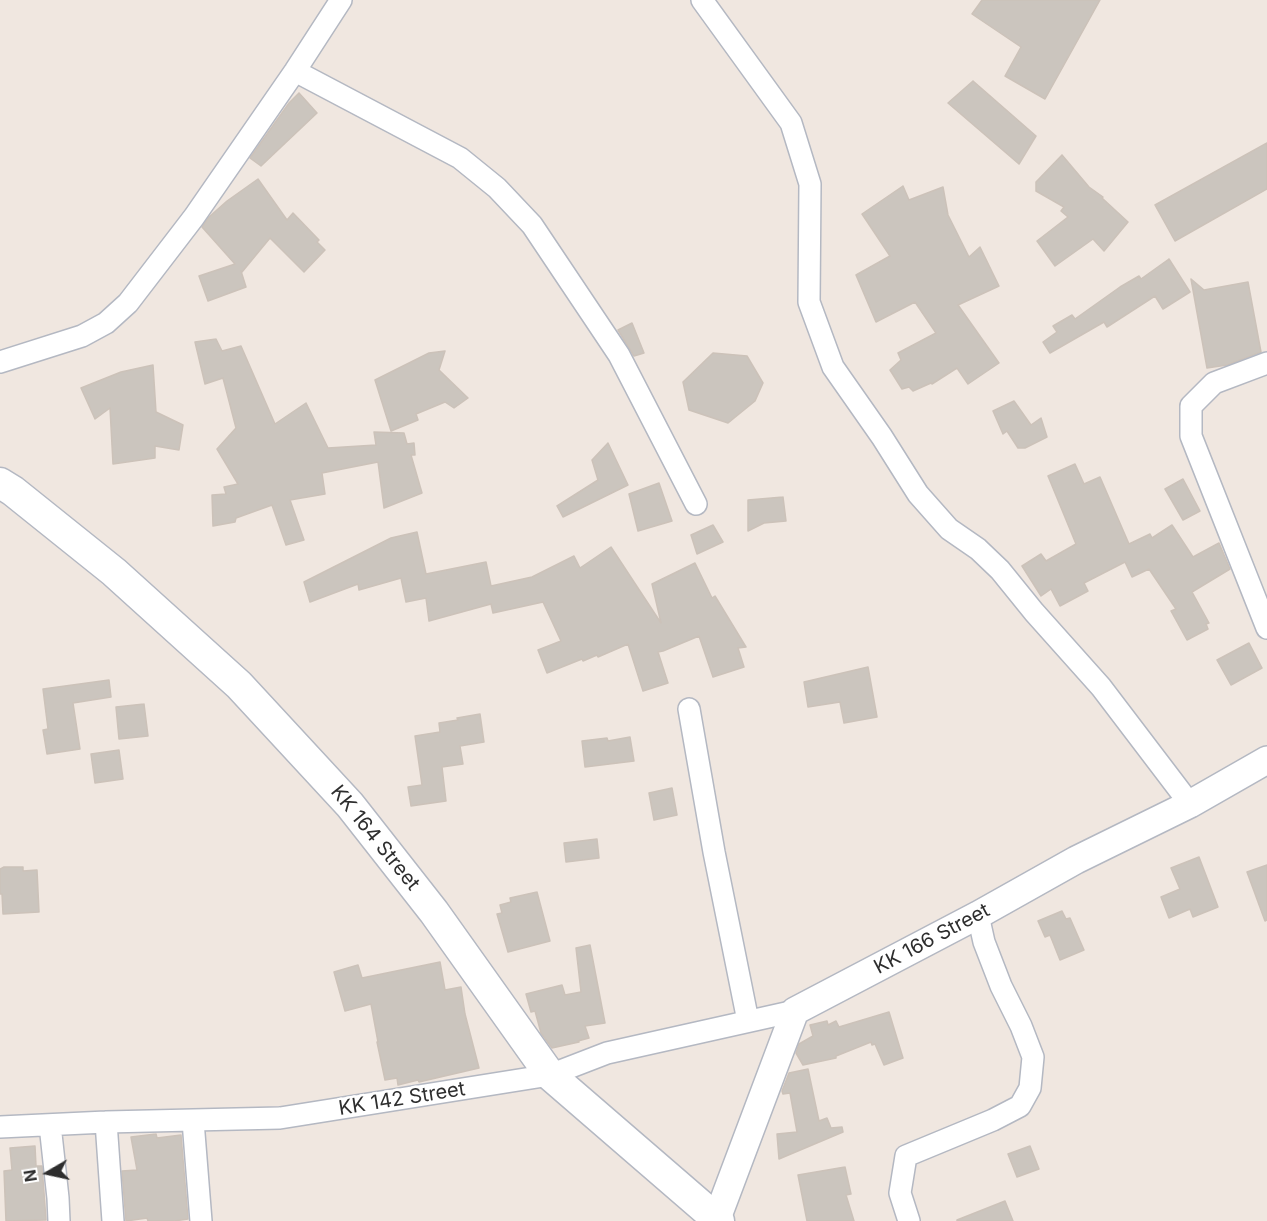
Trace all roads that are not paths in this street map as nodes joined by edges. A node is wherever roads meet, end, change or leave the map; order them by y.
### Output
1 (341, 0) edge
2 (702, 0) edge
3 (295, 71) junction
4 (0, 362) edge
5 (1267, 363) edge
6 (0, 483) edge
7 (696, 504) dead end
8 (1267, 628) edge
9 (689, 709) dead end
10 (1267, 760) edge
11 (1190, 804) junction
12 (978, 915) junction
13 (795, 1011) junction
14 (748, 1021) junction
15 (550, 1075) junction
16 (193, 1121) junction
17 (106, 1122) junction
18 (50, 1125) junction
19 (0, 1127) edge
20 (718, 1220) edge
21 (59, 1221) edge
22 (113, 1221) edge
23 (201, 1221) edge
24 (909, 1221) edge

1 - 3 street
2 - 11 street
3 - 4 street
3 - 7 street
5 - 8 street
6 - 15 main road, KK 164 Street
9 - 14 street
10 - 11 street, KK 166 Street
11 - 12 street, KK 166 Street
12 - 13 street, KK 166 Street
12 - 24 street
13 - 14 street, KK 142 Street
13 - 20 street
14 - 15 street, KK 142 Street
15 - 16 street, KK 142 Street
15 - 20 main road, KK 164 Street
16 - 17 street, KK 142 Street
16 - 23 street
17 - 18 street, KK 142 Street
17 - 22 street
18 - 19 street, KK 142 Street
18 - 21 street

